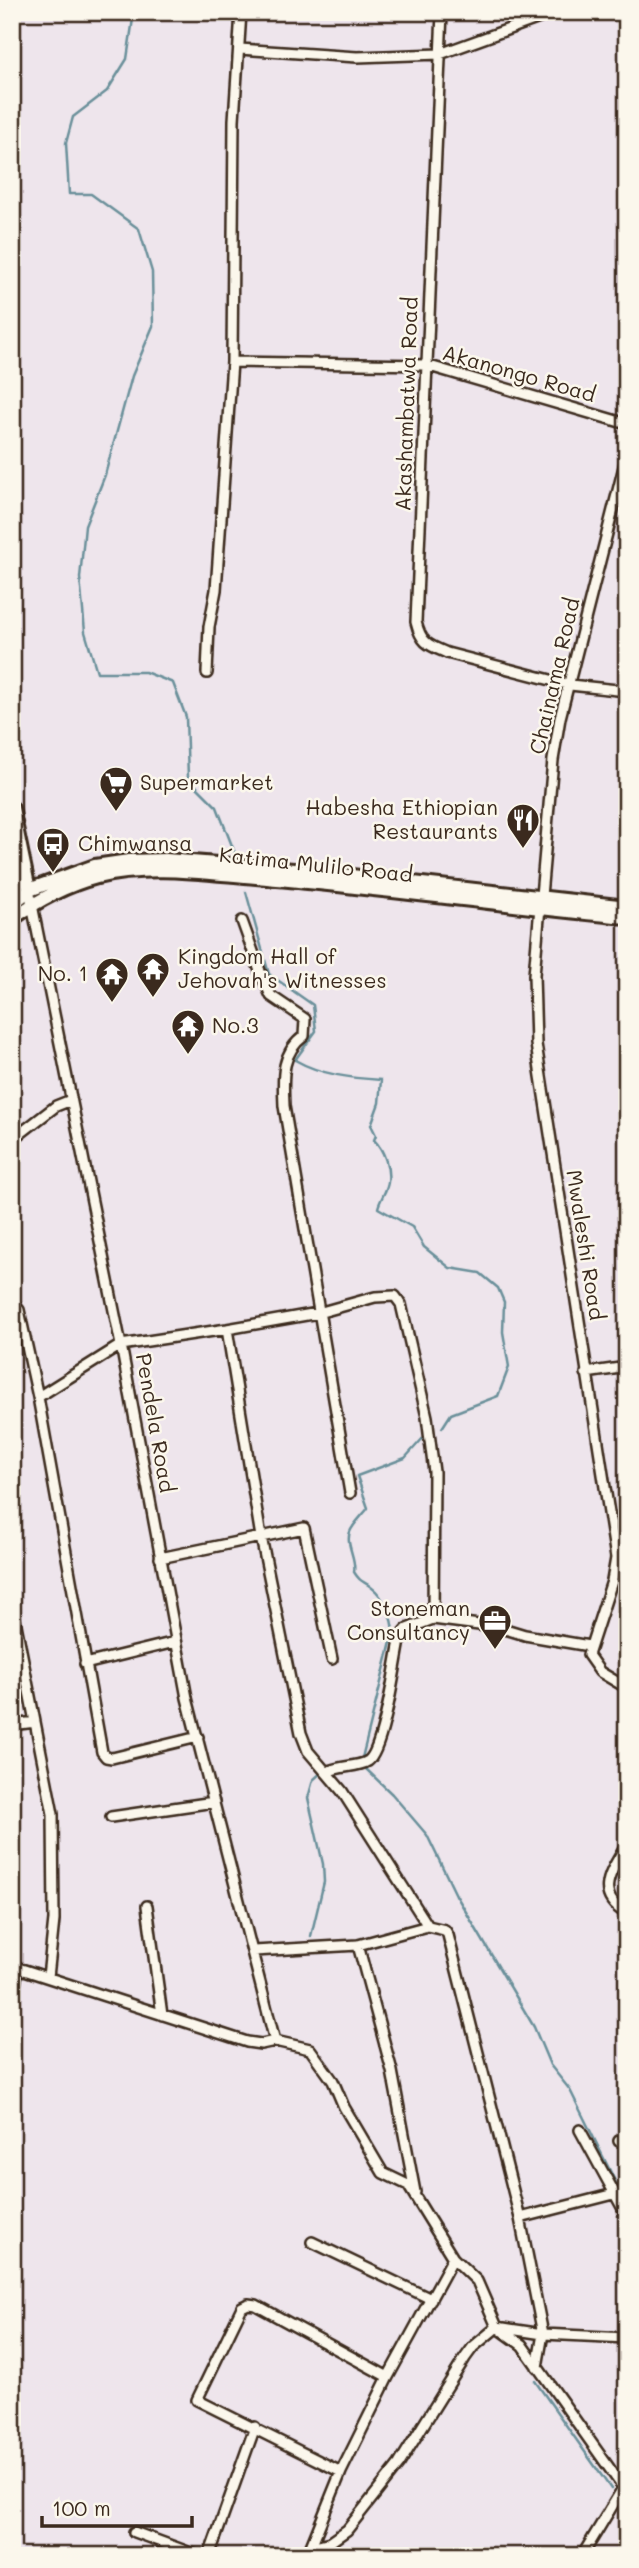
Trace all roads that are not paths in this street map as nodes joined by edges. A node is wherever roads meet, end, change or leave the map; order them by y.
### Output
1 (241, 12) edge
2 (442, 12) edge
3 (556, 12) edge
4 (240, 50) junction
5 (440, 54) junction
6 (233, 362) junction
7 (426, 365) junction
8 (627, 424) edge
9 (627, 455) edge
10 (207, 673) dead end
11 (570, 685) junction
12 (627, 691) edge
13 (12, 808) edge
14 (29, 890) junction
15 (540, 903) junction
16 (12, 904) edge
17 (32, 904) junction
18 (627, 906) edge
19 (627, 917) edge
20 (12, 919) edge
21 (242, 921) dead end
22 (71, 1100) junction
23 (12, 1140) edge
24 (12, 1301) edge
25 (318, 1313) junction
26 (228, 1329) junction
27 (121, 1345) junction
28 (627, 1367) edge
29 (586, 1373) junction
30 (38, 1396) junction
31 (350, 1493) dead end
32 (261, 1537) junction
33 (160, 1558) junction
34 (12, 1604) edge
35 (433, 1619) junction
36 (175, 1642) junction
37 (589, 1646) junction
38 (332, 1659) dead end
39 (85, 1664) junction
40 (627, 1688) edge
41 (35, 1722) junction
42 (12, 1725) edge
43 (198, 1737) junction
44 (327, 1772) junction
45 (214, 1801) junction
46 (111, 1817) dead end
47 (627, 1844) edge
48 (147, 1906) dead end
49 (627, 1914) edge
50 (428, 1926) junction
51 (358, 1945) junction
52 (254, 1951) junction
53 (15, 1966) edge
54 (48, 1977) junction
55 (12, 2002) edge
56 (162, 2015) junction
57 (275, 2041) junction
58 (580, 2130) dead end
59 (614, 2194) junction
60 (416, 2199) junction
61 (627, 2217) edge
62 (520, 2218) junction
63 (312, 2242) dead end
64 (453, 2258) junction
65 (431, 2299) junction
66 (497, 2327) junction
67 (544, 2334) junction
68 (627, 2338) edge
69 (537, 2367) junction
70 (388, 2378) junction
71 (256, 2427) junction
72 (341, 2472) junction
73 (626, 2489) edge
74 (134, 2532) dead end
75 (309, 2552) edge
76 (199, 2556) edge
77 (209, 2556) edge
78 (582, 2556) edge

1 - 4 street
2 - 5 street, Akashambatwa Road
3 - 5 street
4 - 5 street
4 - 6 street
5 - 7 street, Akashambatwa Road
6 - 7 street, Akanongo Road
6 - 10 street
7 - 8 street, Akanongo Road
7 - 11 street, Akashambatwa Road
9 - 11 street, Chainama Road
11 - 12 street
11 - 15 street, Chainama Road
13 - 14 main road, Pendela Road
14 - 15 main road, Katima Mulilo Road
14 - 16 main road, Katima Mulilo Road
14 - 17 street, Pendela Road
15 - 17 main road, Katima Mulilo Road
15 - 18 main road, Katima Mulilo Road
15 - 19 main road, Katima Mulilo Road
15 - 29 street, Mwaleshi Road
17 - 20 main road, Katima Mulilo Road
17 - 22 street, Pendela Road
21 - 25 street
22 - 23 street
22 - 27 street, Pendela Road
24 - 30 street
25 - 26 street
25 - 31 street
25 - 35 street
26 - 27 street
26 - 32 street
27 - 30 street
27 - 33 street, Pendela Road
28 - 29 street
29 - 37 street, Mwaleshi Road
30 - 39 street
32 - 33 street
32 - 38 street
32 - 44 street
33 - 36 street, Pendela Road
34 - 41 street
35 - 37 street
35 - 44 street
36 - 39 street
36 - 43 street, Pendela Road
37 - 40 street
39 - 43 street
41 - 42 street
41 - 54 street
43 - 45 street, Pendela Road
44 - 50 street
45 - 46 street
45 - 52 street, Pendela Road
47 - 49 street
48 - 56 street
50 - 51 street
50 - 62 street
51 - 52 street
51 - 60 street
52 - 57 street, Pendela Road
53 - 54 street
53 - 55 street
54 - 56 street
56 - 57 street
57 - 60 street
58 - 59 street
59 - 61 street
59 - 62 street
60 - 64 street
62 - 67 street
63 - 65 street
64 - 65 street
64 - 66 street
65 - 70 street
66 - 67 street
66 - 69 street
66 - 75 street
67 - 68 street
67 - 69 street
69 - 73 street
70 - 71 street
70 - 72 street
71 - 72 street
71 - 77 street
72 - 75 street
73 - 78 street
74 - 76 street

